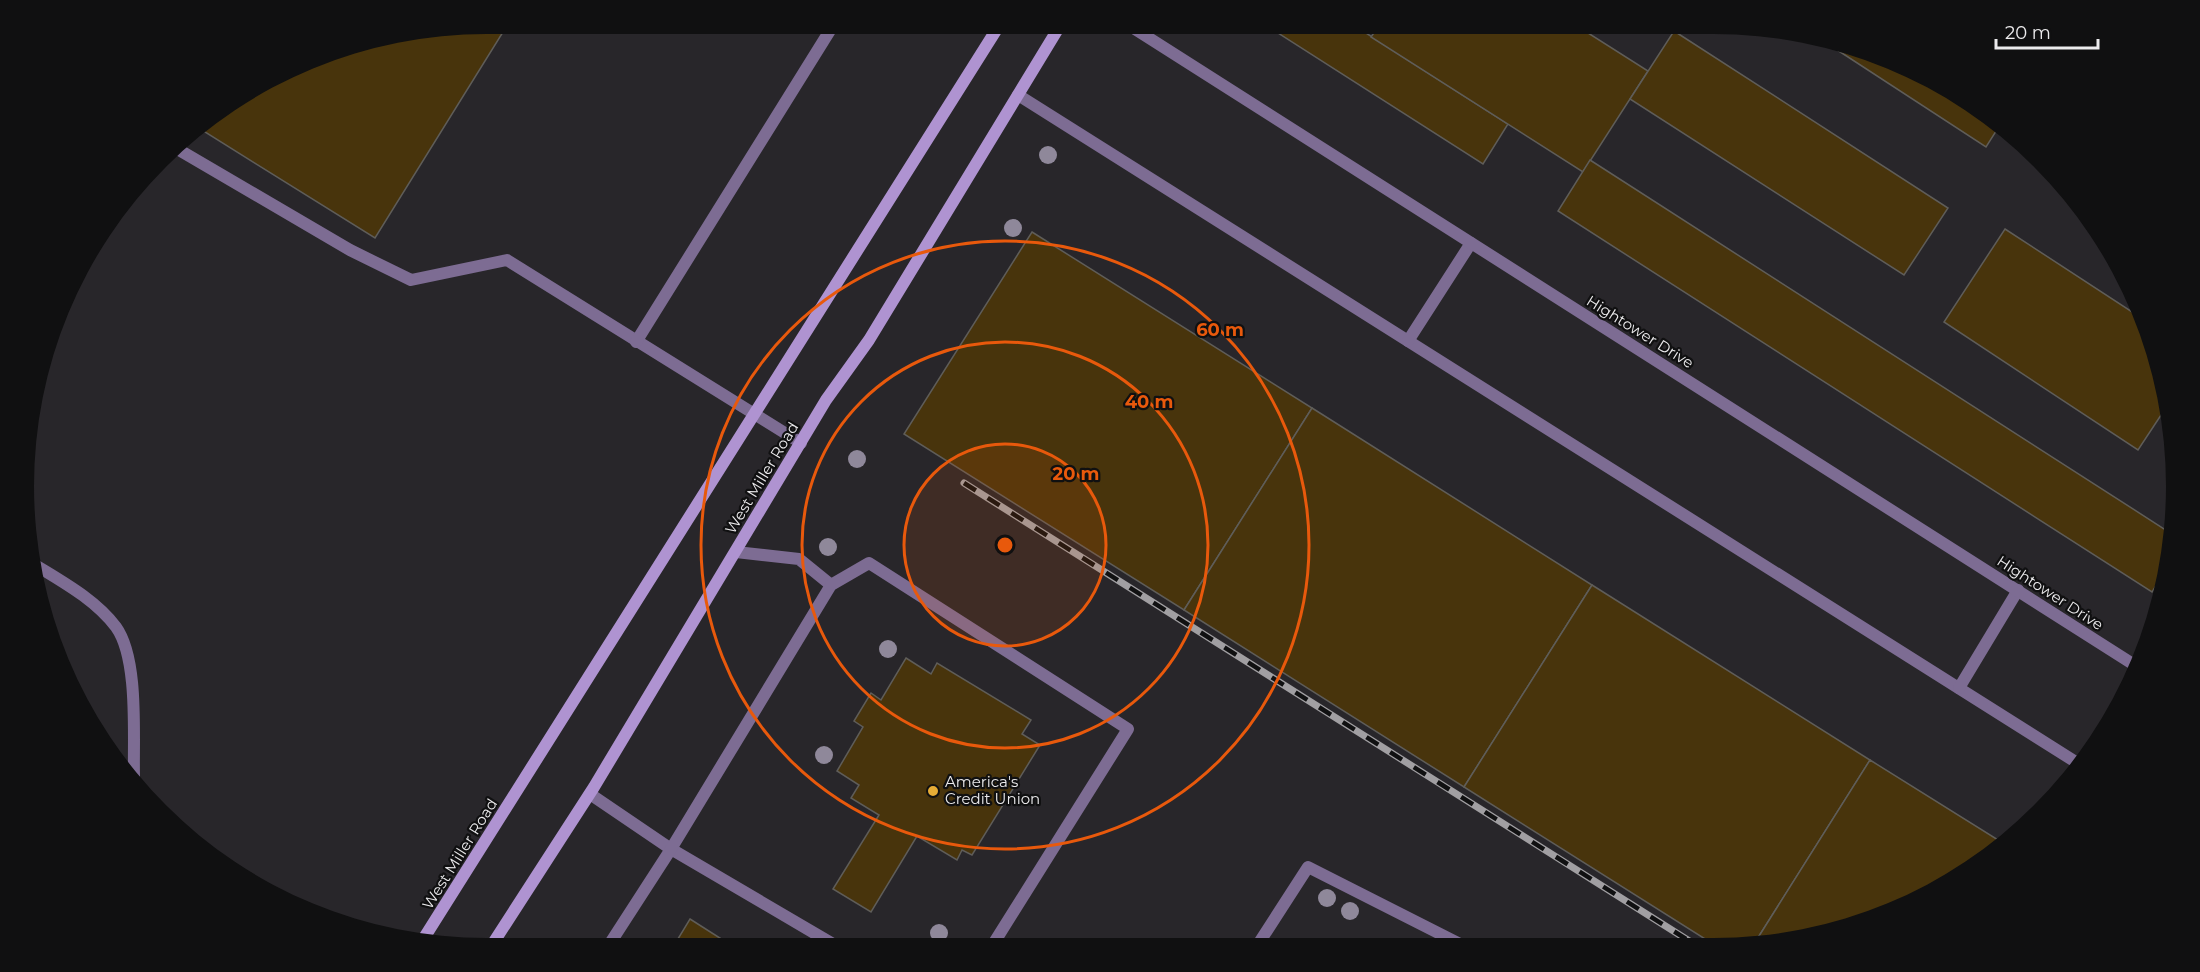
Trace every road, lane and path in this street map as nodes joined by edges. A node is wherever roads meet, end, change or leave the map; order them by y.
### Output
1 (828, 34) edge
2 (994, 34) edge
3 (1055, 34) edge
4 (1143, 34) edge
5 (1018, 95) junction
6 (183, 152) edge
7 (1471, 243) junction
8 (1408, 341) junction
9 (636, 342) junction
10 (754, 415) junction
11 (801, 443) junction
12 (736, 552) junction
13 (42, 570) edge
14 (831, 585) junction
15 (2018, 590) junction
16 (2130, 662) edge
17 (1959, 688) junction
18 (2073, 760) edge
19 (134, 768) edge
20 (590, 794) junction
21 (671, 849) junction
22 (427, 934) edge
23 (496, 938) edge
24 (613, 938) edge
25 (823, 938) edge
26 (997, 938) edge
27 (1262, 938) edge
28 (1448, 938) edge

1 - 9 street
2 - 10 main road, West Miller Road
3 - 5 main road, West Miller Road
4 - 7 street, Hightower Drive
5 - 8 street
5 - 11 main road, West Miller Road
6 - 9 street
7 - 8 street
7 - 15 street, Hightower Drive
8 - 17 street
9 - 10 street
10 - 11 street
10 - 22 main road, West Miller Road
11 - 12 main road, West Miller Road
12 - 14 street
12 - 20 main road, West Miller Road
13 - 19 street
14 - 21 street
14 - 26 street
15 - 16 street, Hightower Drive
15 - 17 street
17 - 18 street
20 - 21 street
20 - 23 main road, West Miller Road
21 - 24 street
21 - 25 street
27 - 28 street

